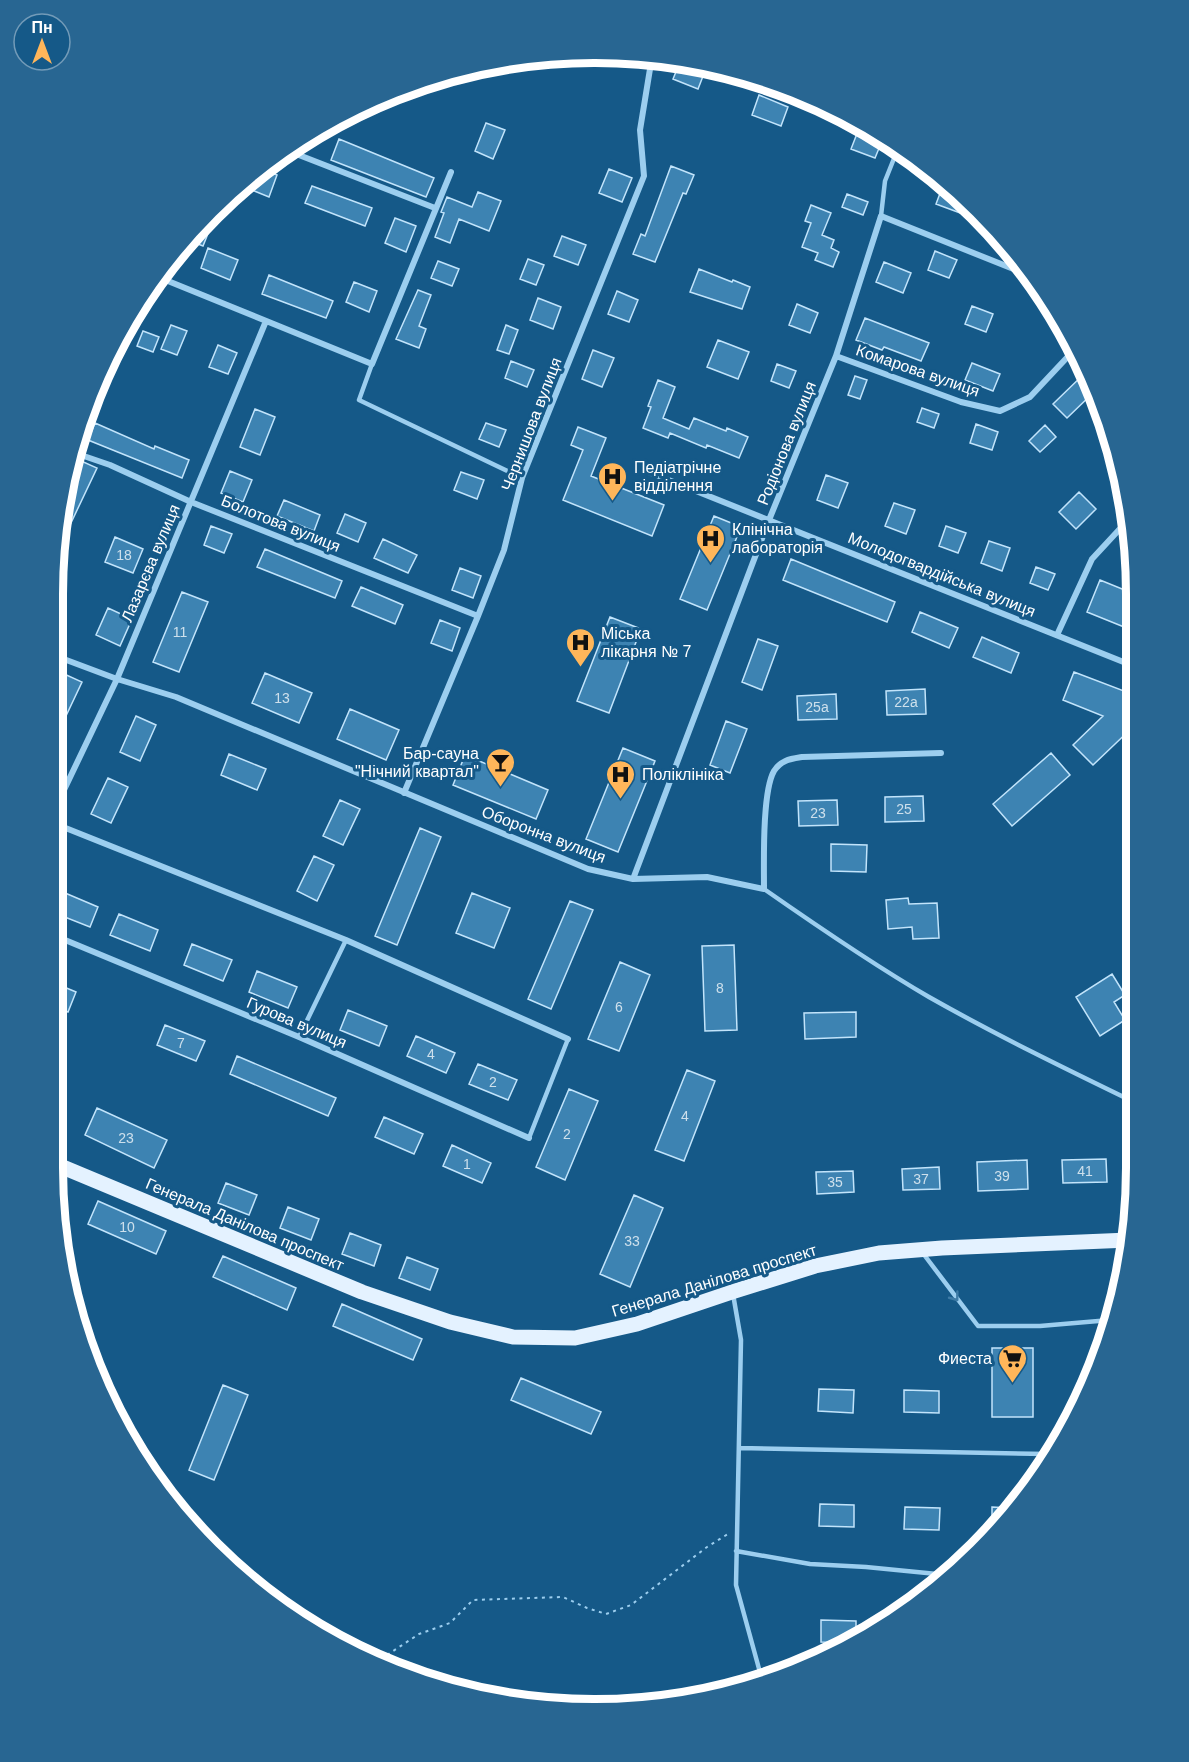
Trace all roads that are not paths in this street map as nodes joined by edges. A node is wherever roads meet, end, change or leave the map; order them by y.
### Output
1 (651, 66) edge
2 (297, 154) edge
3 (895, 156) edge
4 (451, 172) dead end
5 (435, 208) junction
6 (881, 216) junction
7 (1015, 270) edge
8 (166, 280) edge
9 (266, 321) junction
10 (1069, 355) edge
11 (836, 356) junction
12 (372, 364) junction
13 (82, 455) edge
14 (636, 467) dead end
15 (522, 478) junction
16 (191, 502) junction
17 (769, 520) junction
18 (1121, 527) edge
19 (478, 616) junction
20 (1057, 635) junction
21 (63, 659) edge
22 (1126, 663) edge
23 (117, 679) junction
24 (941, 753) dead end
25 (63, 790) edge
26 (404, 793) junction
27 (63, 827) edge
28 (633, 879) junction
29 (764, 889) junction
30 (63, 940) edge
31 (346, 940) junction
32 (299, 1037) junction
33 (568, 1039) joint
34 (1126, 1098) edge
35 (529, 1138) joint
36 (63, 1168) edge
37 (1120, 1240) edge
38 (920, 1250) junction
39 (732, 1292) junction
40 (1103, 1321) edge
41 (739, 1448) junction
42 (1042, 1454) edge
43 (736, 1551) junction
44 (936, 1574) edge
45 (761, 1672) edge

1 - 15 street, Чернишова вулиця
2 - 5 street
3 - 6 lane
4 - 5 street
5 - 12 street
6 - 7 street
6 - 11 street, Родіонова вулиця
8 - 9 street
9 - 12 street
9 - 16 street, Лазарєва вулиця
10 - 11 street, Комарова вулиця
11 - 17 street, Родіонова вулиця
12 - 15 lane
13 - 16 street, Болотова вулиця
14 - 17 street, Молодогвардійська вулиця
15 - 19 street, Чернишова вулиця
16 - 19 street, Болотова вулиця
16 - 23 street, Лазарєва вулиця
17 - 20 street, Молодогвардійська вулиця
17 - 28 street, Родіонова вулиця
18 - 20 street
19 - 26 street, Чернишова вулиця
20 - 22 street, Молодогвардійська вулиця
21 - 23 street, Оборонна вулиця
23 - 25 street, Лазарєва вулиця
23 - 26 street, Оборонна вулиця
24 - 29 street
26 - 28 street, Оборонна вулиця
27 - 31 street
28 - 29 street, Оборонна вулиця
29 - 34 lane
30 - 32 street, Гурова вулиця
31 - 32 lane
31 - 33 street
32 - 35 street, Гурова вулиця
33 - 35 lane
36 - 39 main road, Генерала Данілова проспект
37 - 38 main road, Генерала Данілова проспект
38 - 39 main road, Генерала Данілова проспект
38 -> 40 lane
39 - 41 lane
41 - 42 lane
41 - 43 lane
43 - 44 lane
43 - 45 lane

